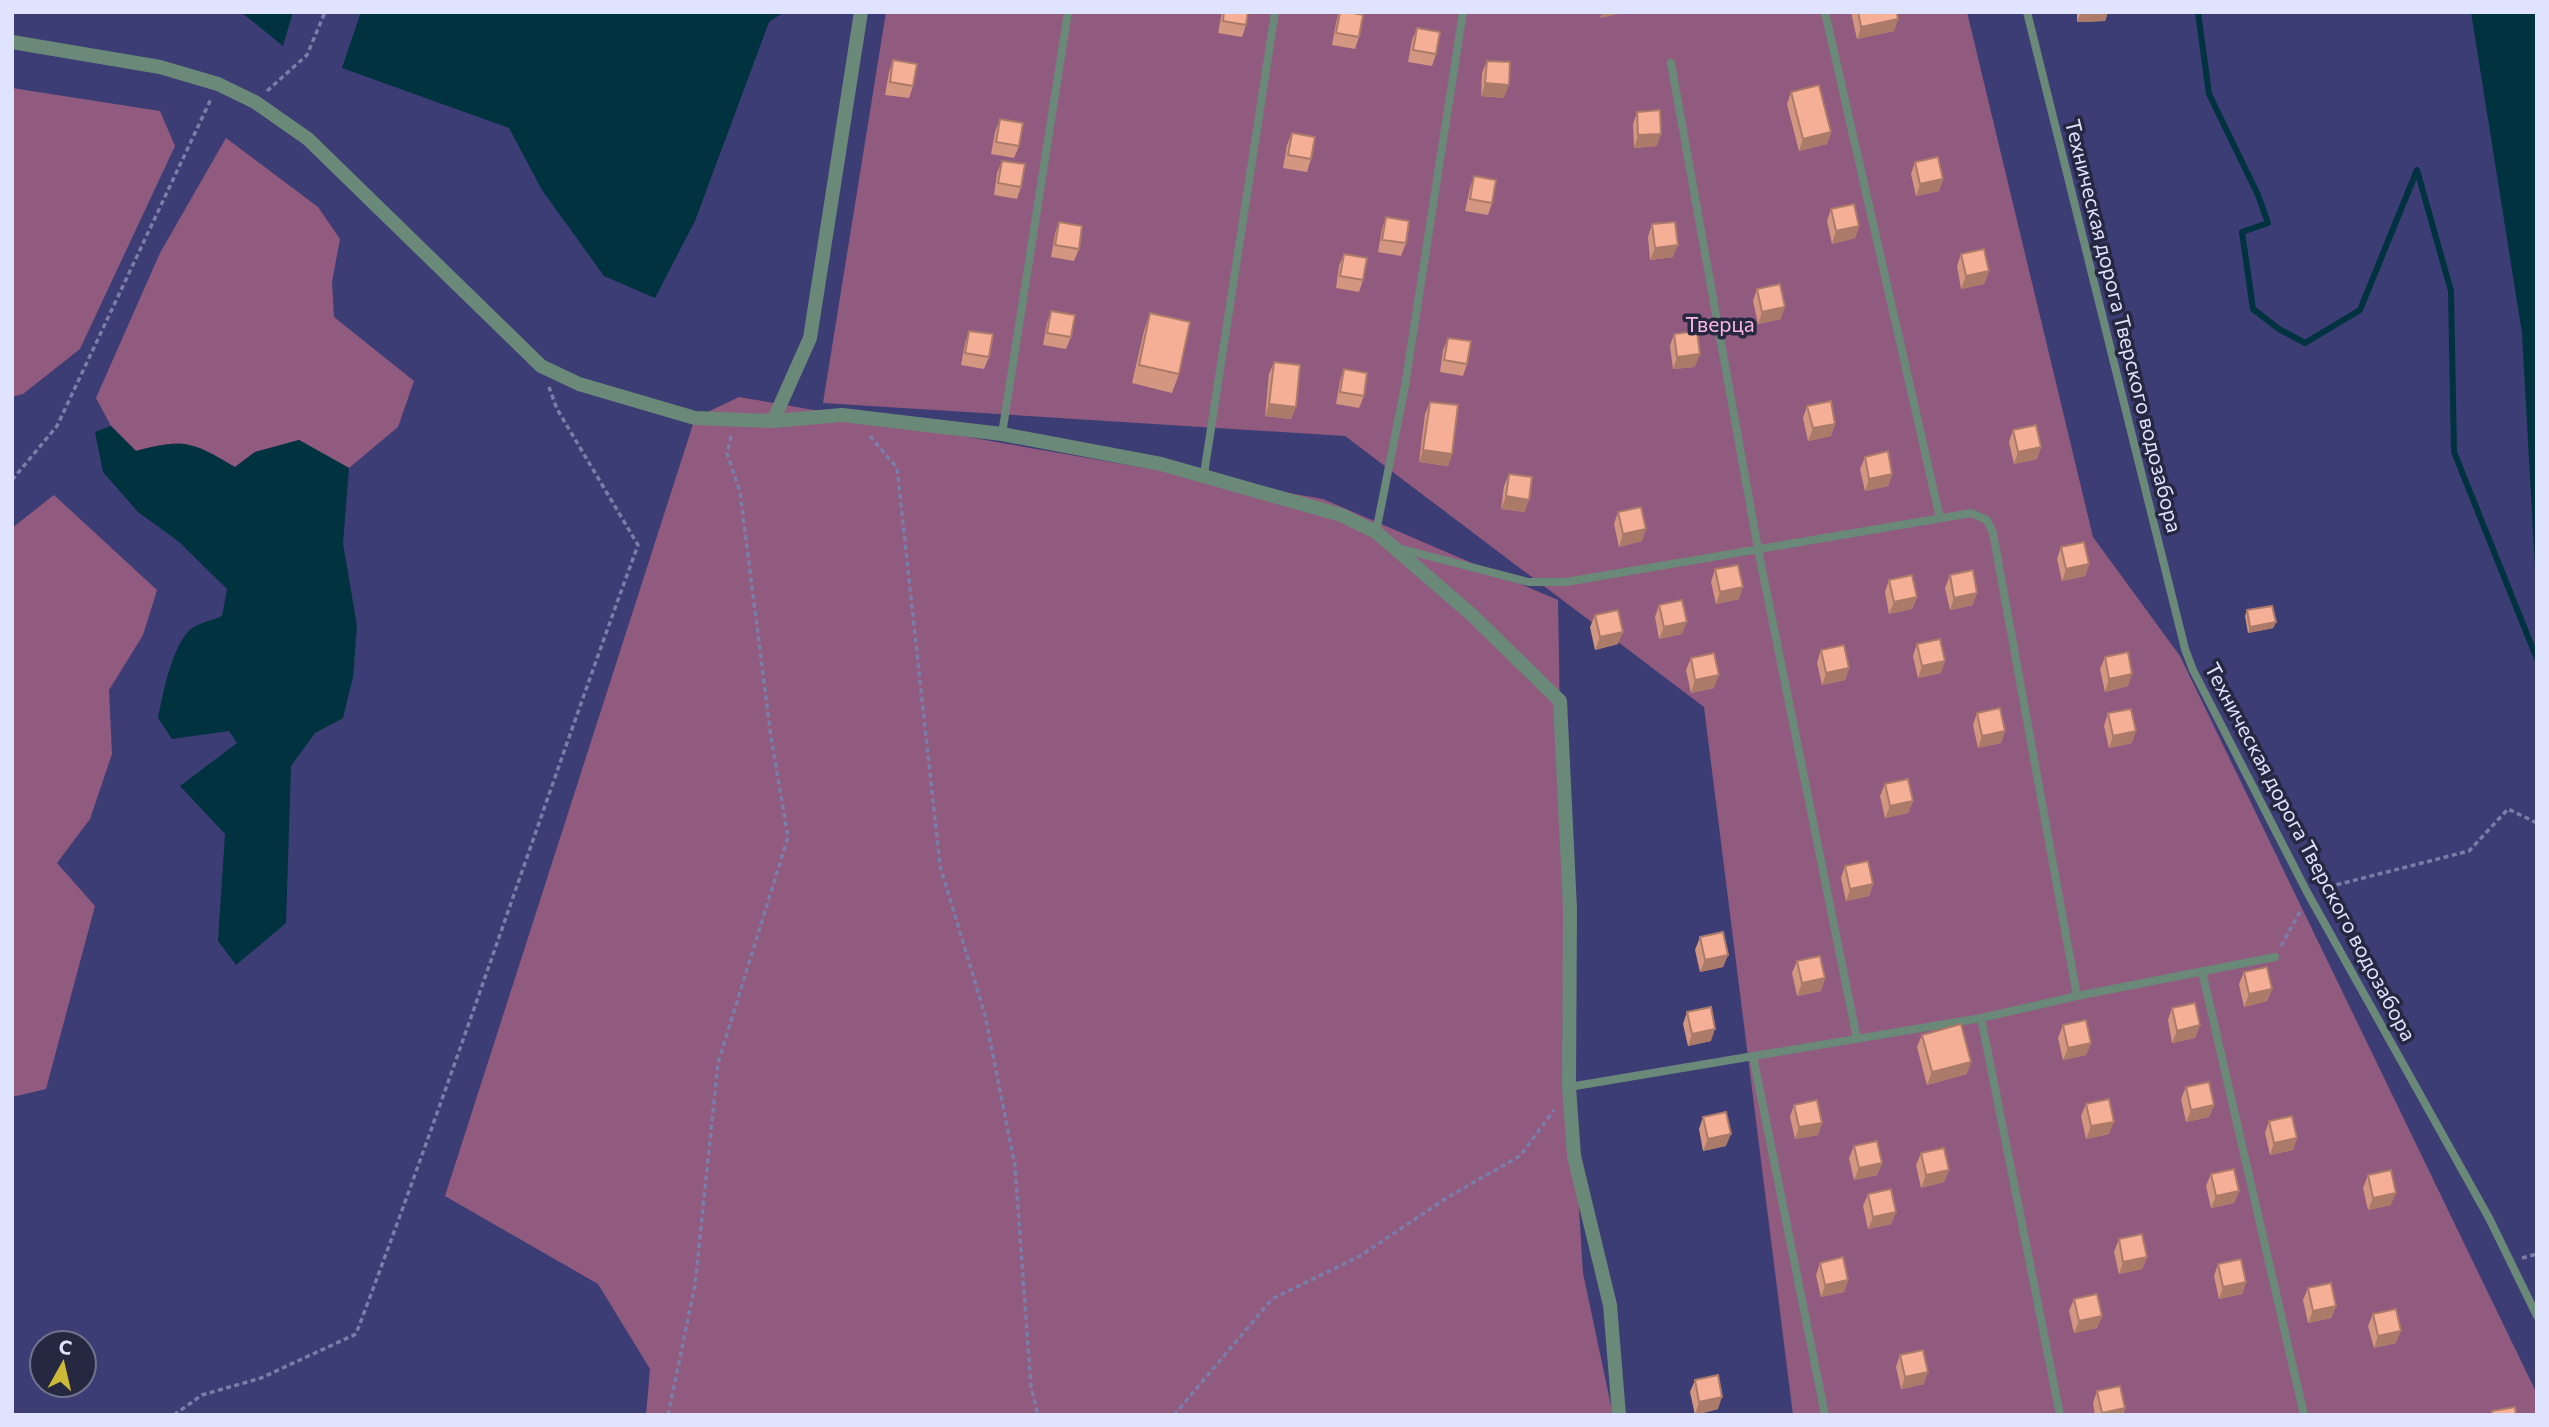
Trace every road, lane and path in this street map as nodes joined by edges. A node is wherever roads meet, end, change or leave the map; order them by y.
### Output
1 (325, 12) edge
2 (861, 12) edge
3 (1068, 12) edge
4 (1275, 12) edge
5 (1463, 12) edge
6 (1825, 12) edge
7 (2027, 12) edge
8 (12, 42) edge
9 (1671, 63) dead end
10 (218, 84) junction
11 (255, 102) junction
12 (541, 366) junction
13 (854, 417) junction
14 (735, 420) junction
15 (773, 421) junction
16 (1002, 434) junction
17 (1203, 474) junction
18 (12, 480) edge
19 (1940, 518) junction
20 (1376, 532) junction
21 (1394, 547) junction
22 (1758, 549) junction
23 (2537, 823) edge
24 (2307, 892) junction
25 (2275, 957) joint
26 (2202, 971) junction
27 (2077, 996) junction
28 (1981, 1018) junction
29 (1857, 1039) junction
30 (1753, 1056) junction
31 (1569, 1087) junction
32 (2537, 1316) edge
33 (174, 1415) edge
34 (668, 1415) edge
35 (1038, 1415) edge
36 (1174, 1415) edge
37 (1619, 1415) edge
38 (1825, 1415) edge
39 (2060, 1415) edge
40 (2305, 1415) edge

1 - 11 path
2 - 15 street
3 - 16 lane
4 - 17 lane
5 - 20 lane
6 - 19 lane
7 - 24 lane, Техническая дорога Тверского водозабора
8 - 10 street
9 - 22 lane
10 - 11 street
10 - 18 path
11 - 12 street
12 - 14 street
12 - 33 path
13 - 15 street
13 - 16 street
13 - 35 path
14 - 15 street
14 - 34 path
16 - 17 street
17 - 20 street
19 - 22 lane
19 - 27 lane
20 - 21 street
21 - 22 lane
21 - 31 street
22 - 29 lane
23 - 24 path
24 - 25 path
24 - 32 lane, Техническая дорога Тверского водозабора
25 - 26 lane
26 - 27 lane
26 - 40 lane
27 - 28 lane
28 - 29 lane
28 - 39 lane
29 - 30 lane
30 - 31 lane
30 - 38 lane
31 - 36 path
31 - 37 street

